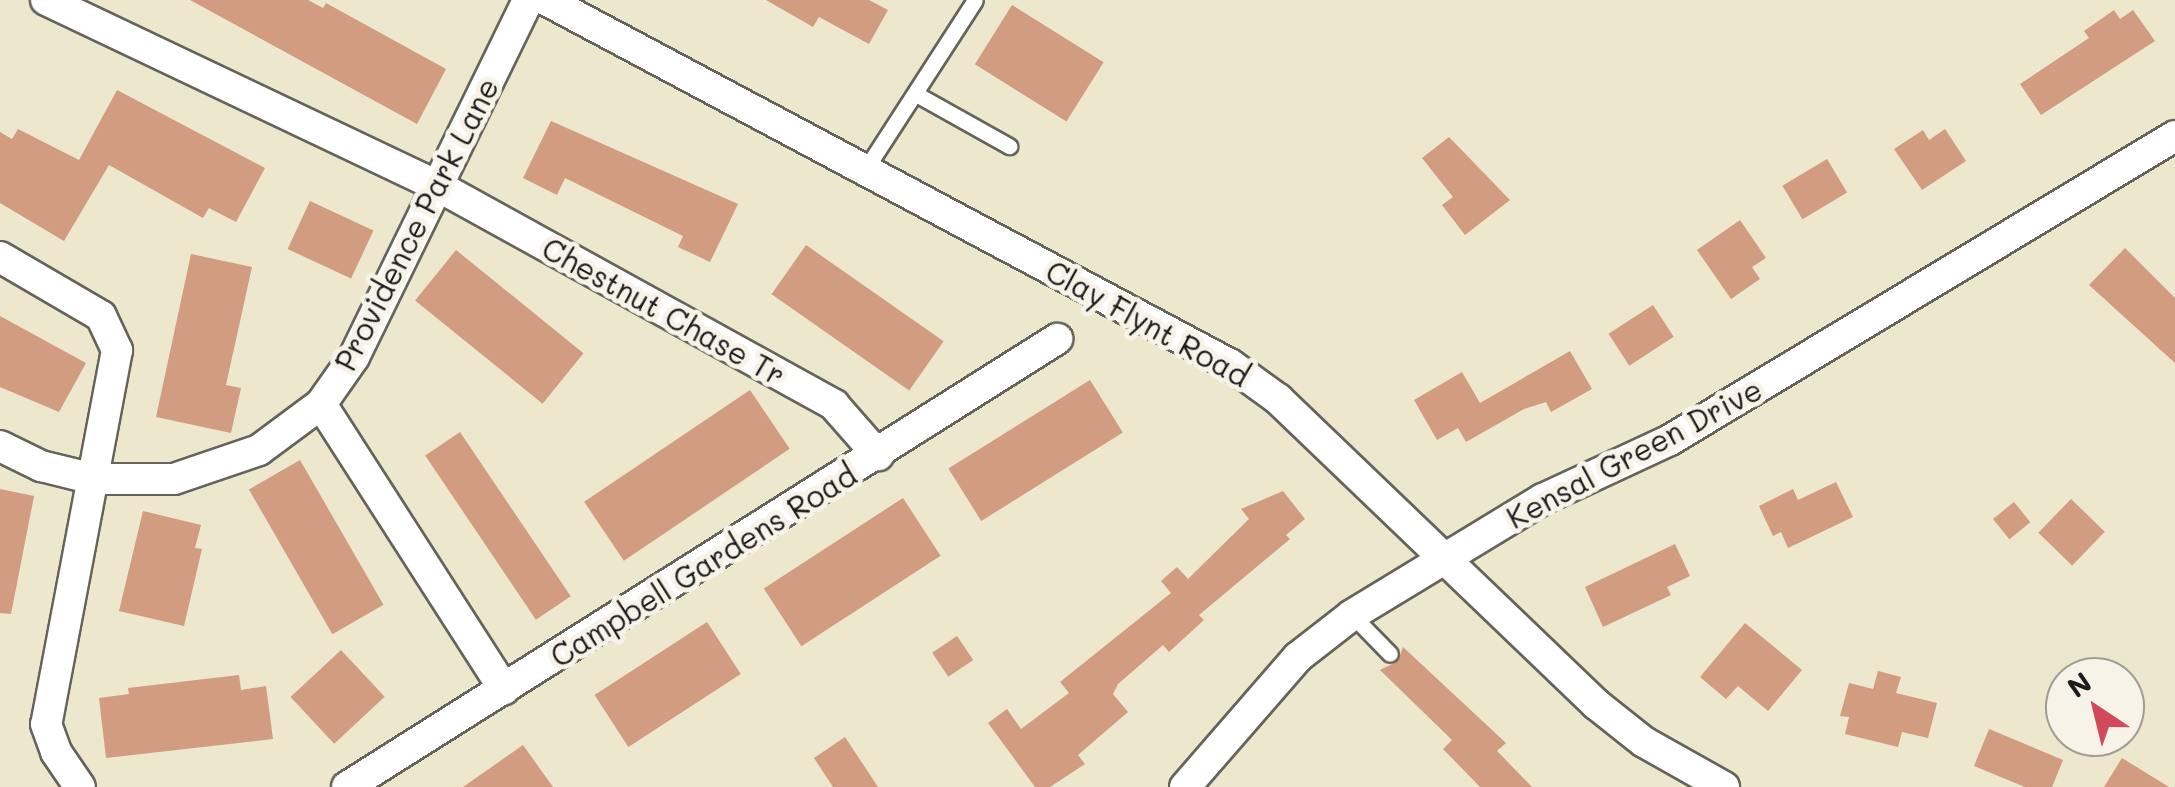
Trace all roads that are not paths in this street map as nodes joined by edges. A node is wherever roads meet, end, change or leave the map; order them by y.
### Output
1 (46, 0) edge
2 (528, 0) edge
3 (546, 0) edge
4 (976, 0) edge
5 (916, 94) junction
6 (1009, 146) dead end
7 (2168, 152) edge
8 (865, 170) junction
9 (436, 185) junction
10 (0, 257) edge
11 (1057, 339) dead end
12 (321, 404) junction
13 (0, 446) edge
14 (878, 455) junction
15 (94, 479) junction
16 (1444, 559) junction
17 (1352, 615) junction
18 (1390, 654) dead end
19 (504, 689) junction
20 (1196, 783) edge
21 (80, 787) edge
22 (347, 787) edge
23 (1724, 787) edge

1 - 9 street, Chestnut Chase Tr
2 - 9 street, Providence Park Lane
3 - 8 street, Clay Flynt Road
4 - 5 lane
5 - 6 lane
5 - 8 lane
7 - 16 street, Kensal Green Drive
8 - 16 street, Clay Flynt Road
9 - 12 street, Providence Park Lane
9 - 14 street, Chestnut Chase Tr
10 - 15 street
11 - 14 street, Campbell Gardens Road
12 - 15 street, Providence Park Lane
12 - 19 street
13 - 15 street, Providence Park Lane
14 - 19 street, Campbell Gardens Road
15 - 21 street
16 - 17 street, Kensal Green Drive
16 - 23 street, Clay Flynt Road
17 - 18 lane
17 - 20 street, Kensal Green Drive
19 - 22 street, Campbell Gardens Road

